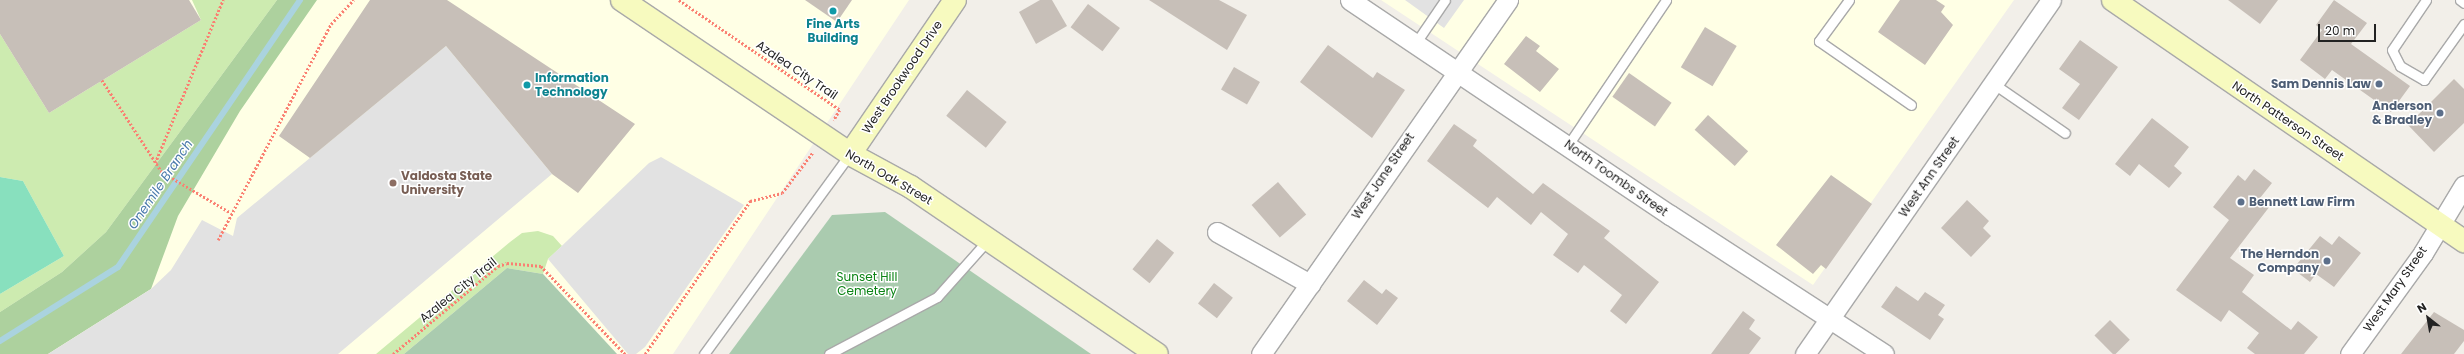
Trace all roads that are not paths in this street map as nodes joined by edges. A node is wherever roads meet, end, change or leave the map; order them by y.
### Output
1 (622, 0) edge
2 (954, 0) edge
3 (1350, 0) edge
4 (1508, 0) edge
5 (1666, 0) edge
6 (1849, 0) edge
7 (2051, 0) edge
8 (2113, 0) edge
9 (2426, 0) edge
10 (2460, 0) edge
11 (1441, 1) edge
12 (2464, 3) edge
13 (2464, 24) edge
14 (1415, 44) junction
15 (1459, 73) junction
16 (1994, 84) junction
17 (1911, 105) dead end
18 (2065, 133) dead end
19 (1568, 145) junction
20 (850, 154) junction
21 (2464, 185) edge
22 (2438, 223) junction
23 (1217, 232) dead end
24 (988, 240) junction
25 (2464, 241) edge
26 (1310, 284) junction
27 (1831, 317) junction
28 (704, 354) edge
29 (829, 354) edge
30 (1157, 354) edge
31 (1261, 354) edge
32 (1805, 354) edge
33 (1884, 354) edge
34 (2350, 354) edge

1 - 20 main road, North Oak Street
2 - 20 main road, West Brookwood Drive
3 - 14 street, North Toombs Street
4 - 15 street, West Jane Street
5 - 19 lane
6 - 17 lane
7 - 16 street, West Ann Street
8 - 22 main road, North Patterson Street
9 - 13 lane
10 - 12 lane
11 - 14 lane
14 - 15 street, North Toombs Street
15 - 19 street, North Toombs Street
15 - 26 street, West Jane Street
16 - 18 lane
16 - 27 street, West Ann Street
19 - 27 street, North Toombs Street
20 - 24 main road, North Oak Street
20 - 28 lane
21 - 22 street, West Mary Street
22 - 25 main road, North Patterson Street
22 - 34 street, West Mary Street
23 - 26 street
24 - 29 lane
24 - 30 main road, North Oak Street
26 - 31 street, West Jane Street
27 - 32 street, West Ann Street
27 - 33 street, North Toombs Street

